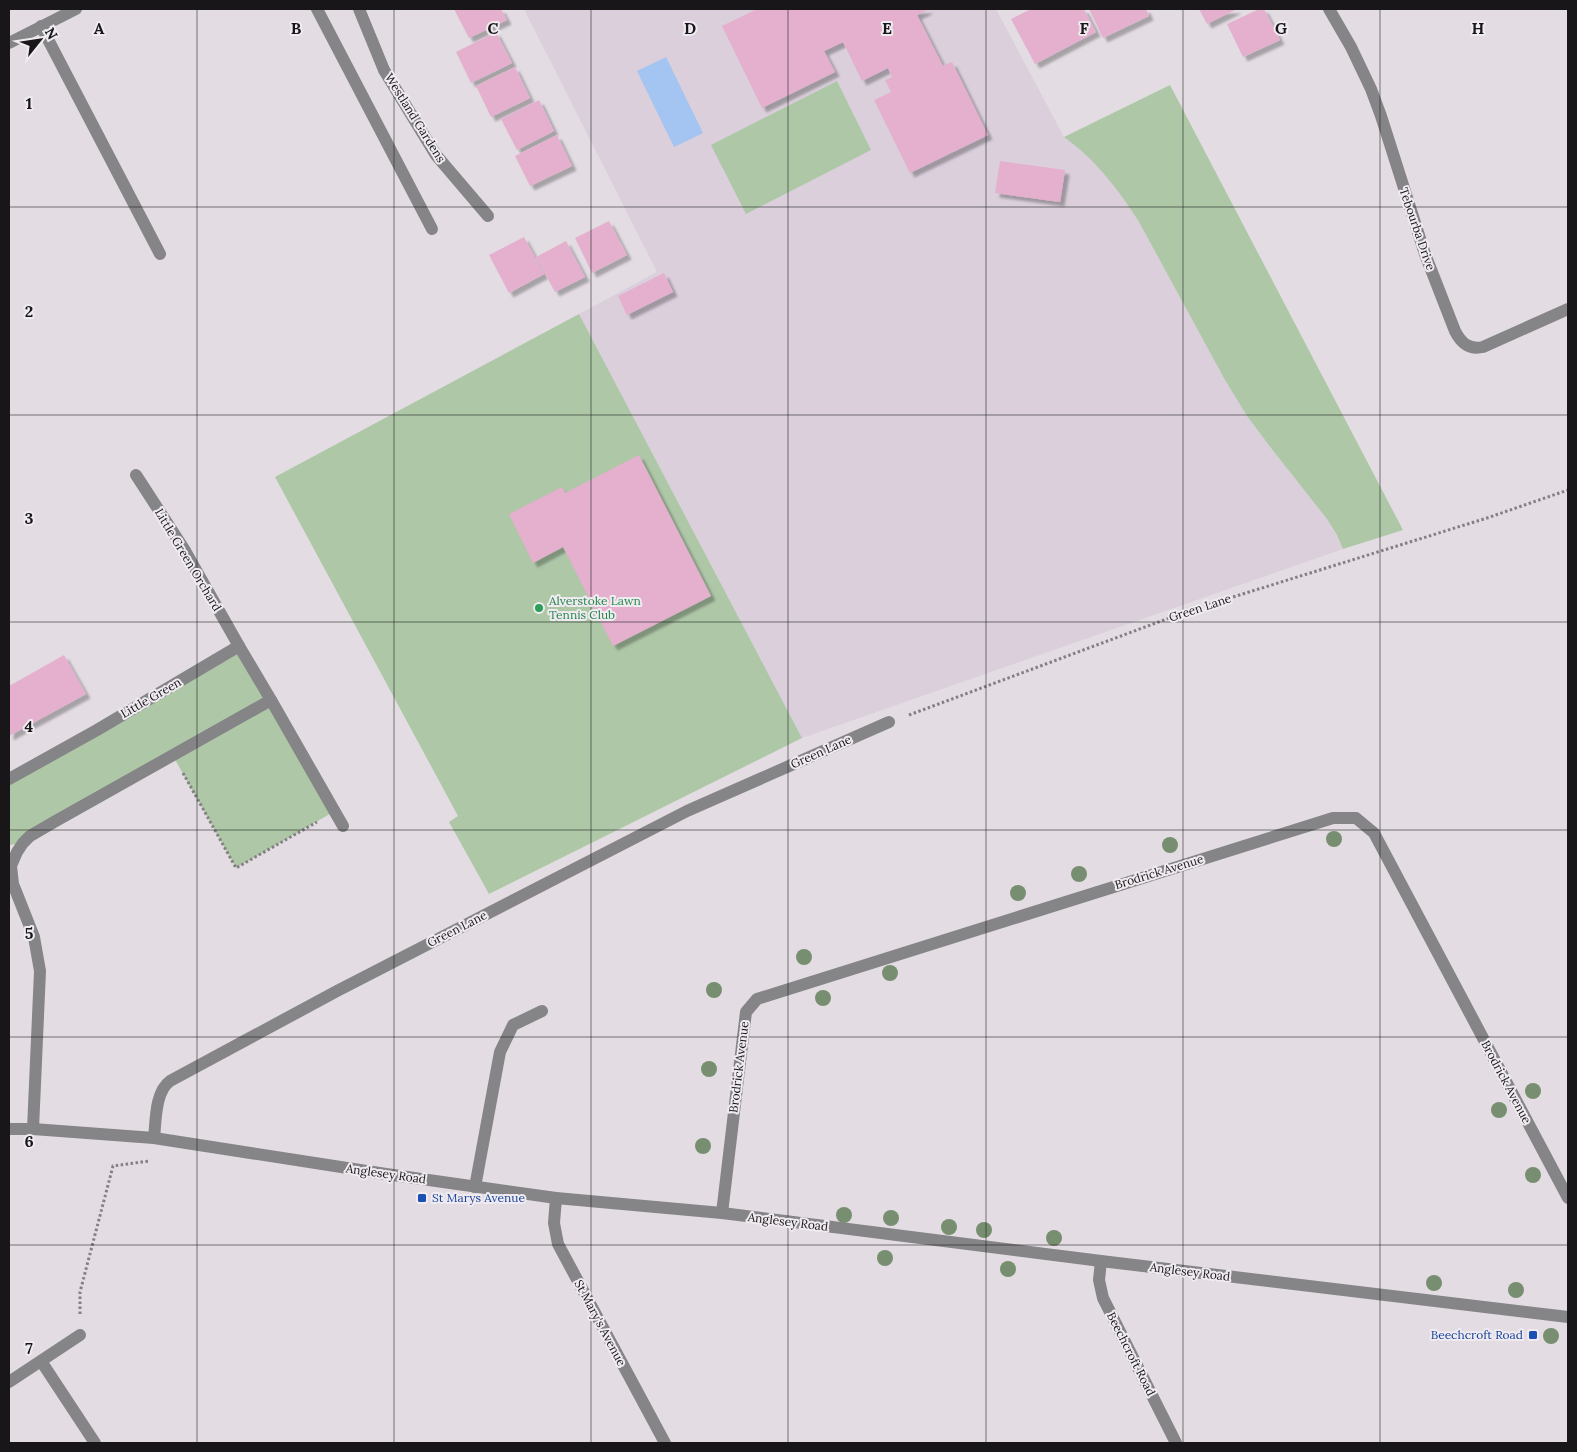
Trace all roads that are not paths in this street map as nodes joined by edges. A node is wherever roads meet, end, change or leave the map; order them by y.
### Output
1 (76, 9) edge
2 (317, 9) edge
3 (359, 9) edge
4 (1329, 9) edge
5 (41, 26) junction
6 (9, 43) edge
7 (488, 216) dead end
8 (432, 229) dead end
9 (160, 254) dead end
10 (1568, 309) edge
11 (136, 475) dead end
12 (239, 646) junction
13 (270, 700) junction
14 (889, 722) road end
15 (9, 779) edge
16 (343, 826) dead end
17 (13, 850) edge
18 (542, 1011) dead end
19 (34, 1128) junction
20 (9, 1129) edge
21 (154, 1138) junction
22 (475, 1187) junction
23 (556, 1198) junction
24 (1568, 1198) edge
25 (722, 1213) junction
26 (1101, 1261) junction
27 (1568, 1317) edge
28 (80, 1335) road end
29 (42, 1361) junction
30 (9, 1382) edge
31 (95, 1443) edge
32 (664, 1443) edge
33 (1176, 1443) edge

1 - 5 street
2 - 8 street
3 - 7 street, Westland Gardens
4 - 10 street, Tebourba Drive
5 - 6 street
5 - 9 street
11 - 12 street, Little Green Orchard
12 - 13 street
12 - 15 street, Little Green
13 - 16 street
13 - 17 street
14 - 21 street, Green Lane
17 - 19 street
18 - 22 street
19 - 20 street, Anglesey Road
19 - 21 street, Anglesey Road
21 - 22 street, Anglesey Road
22 - 23 street, Anglesey Road
23 - 25 street, Anglesey Road
23 - 32 street, St Mary's Avenue
24 - 25 street, Brodrick Avenue
25 - 26 street, Anglesey Road
26 - 27 street, Anglesey Road
26 - 33 street, Beechcroft Road
28 - 29 street
29 - 30 street
29 - 31 street

